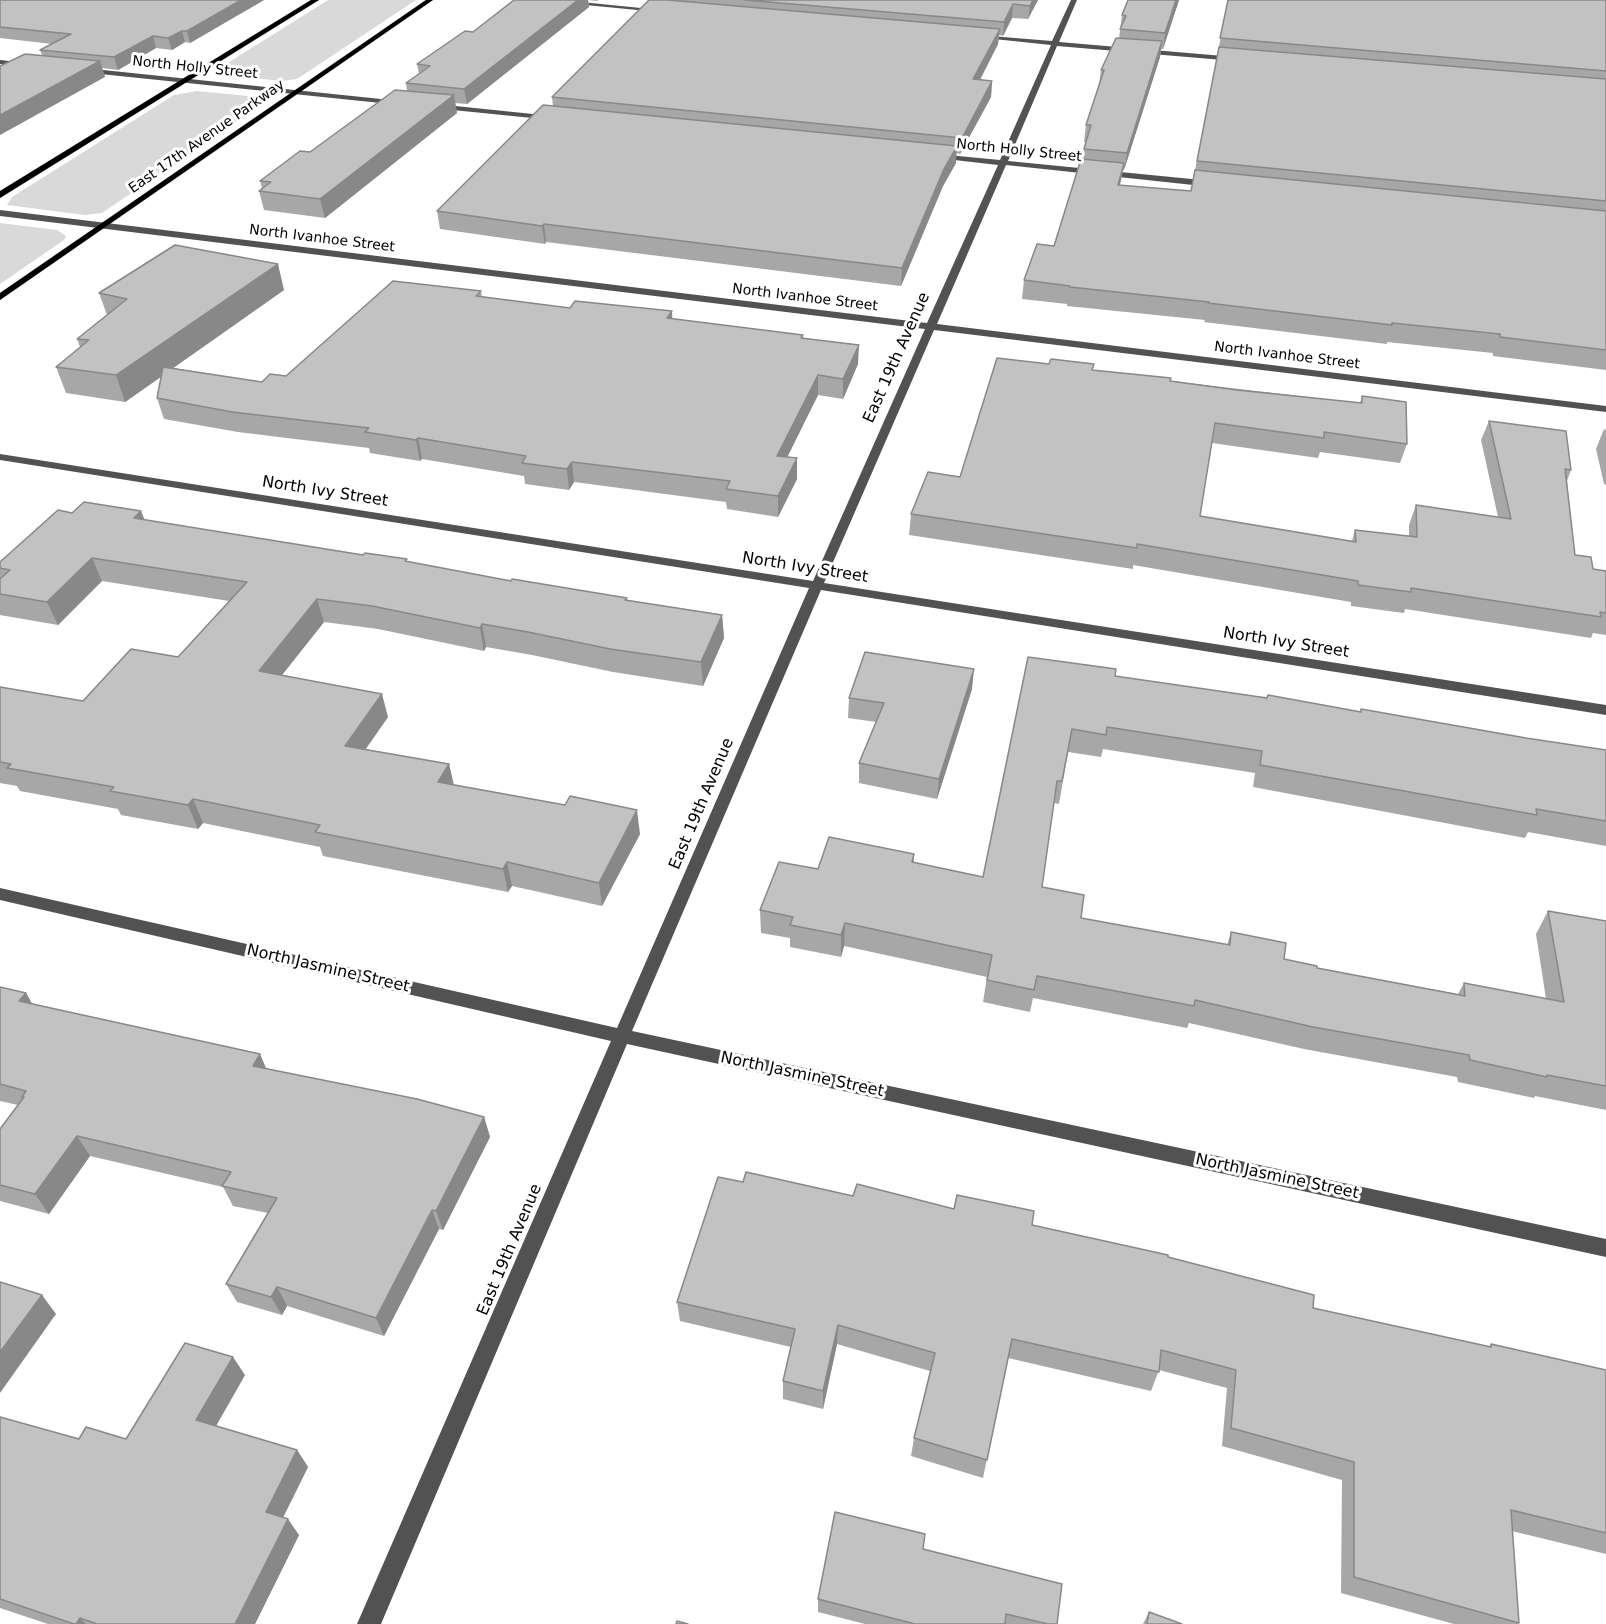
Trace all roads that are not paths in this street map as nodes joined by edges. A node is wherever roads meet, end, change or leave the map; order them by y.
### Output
1 (316, 0) edge
2 (430, 0) edge
3 (537, 0) edge
4 (1074, 0) edge
5 (666, 11) edge
6 (972, 37) edge
7 (1055, 44) junction
8 (1242, 60) edge
9 (0, 62) edge
10 (34, 65) edge
11 (79, 70) edge
12 (185, 81) junction
13 (296, 92) junction
14 (406, 103) edge
15 (430, 105) edge
16 (561, 118) edge
17 (930, 155) edge
18 (1002, 162) junction
19 (1227, 185) edge
20 (0, 195) edge
21 (0, 213) edge
22 (105, 225) junction
23 (0, 297) edge
24 (931, 327) junction
25 (1606, 409) edge
26 (0, 457) edge
27 (816, 586) junction
28 (1606, 710) edge
29 (0, 894) edge
30 (622, 1036) junction
31 (1606, 1248) edge
32 (369, 1624) edge

1 - 12 main road
2 - 13 main road, East 17th Avenue Parkway
3 - 5 street
4 - 7 street, East 19th Avenue
6 - 7 street
7 - 8 street
7 - 18 street, East 19th Avenue
9 - 10 street
11 - 12 street, North Holly Street
12 - 13 street, North Holly Street
12 - 20 main road
13 - 14 street, North Holly Street
13 - 22 main road, East 17th Avenue Parkway
15 - 16 street
17 - 18 street, North Holly Street
18 - 19 street, North Holly Street
18 - 24 street, East 19th Avenue
21 - 22 street, North Ivanhoe Street
22 - 23 main road, East 17th Avenue Parkway
22 - 24 street, North Ivanhoe Street
24 - 25 street, North Ivanhoe Street
24 - 27 street, East 19th Avenue
26 - 27 street, North Ivy Street
27 - 28 street, North Ivy Street
27 - 30 street, East 19th Avenue
29 - 30 street, North Jasmine Street
30 - 31 street, North Jasmine Street
30 - 32 street, East 19th Avenue

